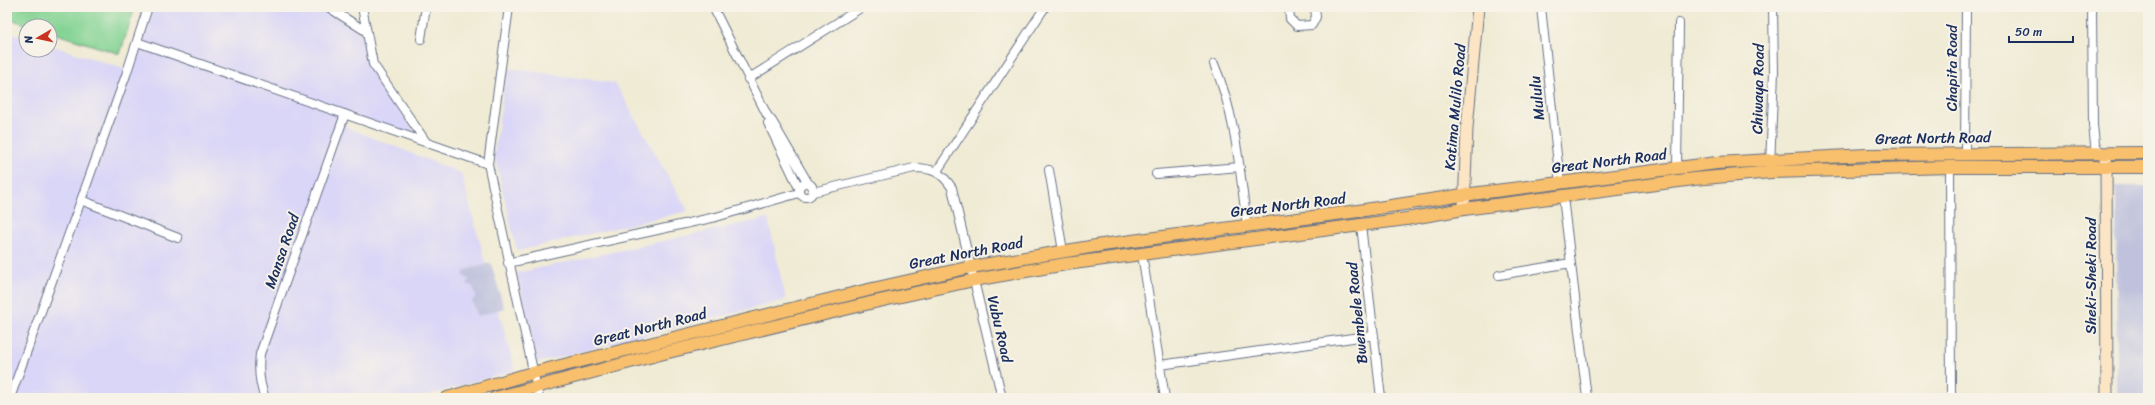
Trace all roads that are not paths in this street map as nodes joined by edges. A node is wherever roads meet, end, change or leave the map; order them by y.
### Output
1 (148, 7) edge
2 (328, 7) edge
3 (362, 7) edge
4 (426, 7) edge
5 (509, 7) edge
6 (713, 7) edge
7 (862, 7) edge
8 (1045, 7) edge
9 (1289, 7) edge
10 (1315, 7) edge
11 (1478, 7) edge
12 (1773, 7) edge
13 (1966, 7) edge
14 (2092, 7) edge
15 (1542, 9) edge
16 (1679, 23) dead end
17 (367, 32) junction
18 (421, 39) dead end
19 (137, 42) junction
20 (1214, 64) dead end
21 (748, 79) junction
22 (345, 114) junction
23 (767, 115) junction
24 (426, 142) junction
25 (1965, 153) junction
26 (2148, 153) edge
27 (2106, 154) junction
28 (1770, 160) junction
29 (488, 164) junction
30 (1240, 167) junction
31 (2106, 167) junction
32 (2148, 167) edge
33 (1677, 168) junction
34 (1950, 168) junction
35 (1048, 170) dead end
36 (937, 171) junction
37 (1771, 172) junction
38 (1156, 174) dead end
39 (808, 183) junction
40 (1560, 183) junction
41 (799, 190) junction
42 (813, 192) junction
43 (1463, 195) junction
44 (1563, 197) junction
45 (81, 200) junction
46 (1464, 209) junction
47 (1361, 225) junction
48 (1247, 226) junction
49 (178, 238) dead end
50 (1063, 251) junction
51 (1142, 254) junction
52 (508, 263) junction
53 (1571, 263) junction
54 (971, 267) junction
55 (1499, 275) dead end
56 (974, 280) junction
57 (1374, 336) junction
58 (1160, 365) junction
59 (532, 373) junction
60 (537, 392) edge
61 (9, 397) edge
62 (265, 398) edge
63 (447, 398) edge
64 (495, 398) edge
65 (1002, 398) edge
66 (1165, 398) edge
67 (1381, 398) edge
68 (1587, 398) edge
69 (1951, 398) edge
70 (2106, 398) edge

1 - 19 street
2 - 17 street
3 - 17 street
4 - 18 street
5 - 29 street
6 - 21 street
7 - 21 street
8 - 36 street
9 - 10 street
11 - 43 street, Katima Mulilo Road
12 - 28 street, Chiwaya Road
13 - 25 street, Chapita Road
14 - 27 street
15 - 40 street, Mululu
16 - 33 street
17 - 24 street
19 - 22 street
19 - 45 street
20 - 30 street
21 - 23 street
22 - 24 street
22 - 62 street, Mansa Road
23 - 39 street
23 - 41 street
24 - 29 street
25 - 27 main road, Great North Road
25 - 28 main road, Great North Road
26 - 27 main road, Great North Road
27 - 31 street, Sheki-Sheki Road
28 - 33 main road, Great North Road
28 - 37 street, Chiwaya Road
29 - 52 street
30 - 38 street
30 - 48 street
31 - 32 main road, Great North Road
31 - 34 main road, Great North Road
31 - 70 street, Sheki-Sheki Road
33 - 40 main road, Great North Road
34 - 37 main road, Great North Road
34 - 69 street
35 - 50 street
36 - 42 street
36 - 54 street, Vubu Road
37 - 44 main road, Great North Road
39 - 41 street
39 - 42 street
40 - 43 main road, Great North Road
41 - 42 street
41 - 52 street
43 - 46 street, Katima Mulilo Road
43 - 48 main road, Great North Road
44 - 46 main road, Great North Road
44 - 53 street
45 - 49 street
45 - 61 street
46 - 47 main road, Great North Road
47 - 51 main road, Great North Road
47 - 57 street, Bwembele Road
48 - 50 main road, Great North Road
50 - 54 main road, Great North Road
51 - 56 main road, Great North Road
51 - 58 street
52 - 59 street
53 - 55 street
53 - 68 street
54 - 56 street, Vubu Road
54 - 59 main road, Great North Road
56 - 60 main road, Great North Road
56 - 65 street, Vubu Road
57 - 58 street
57 - 67 street, Bwembele Road
58 - 66 street
59 - 60 street
59 - 63 main road, Great North Road
60 - 64 main road, Great North Road

